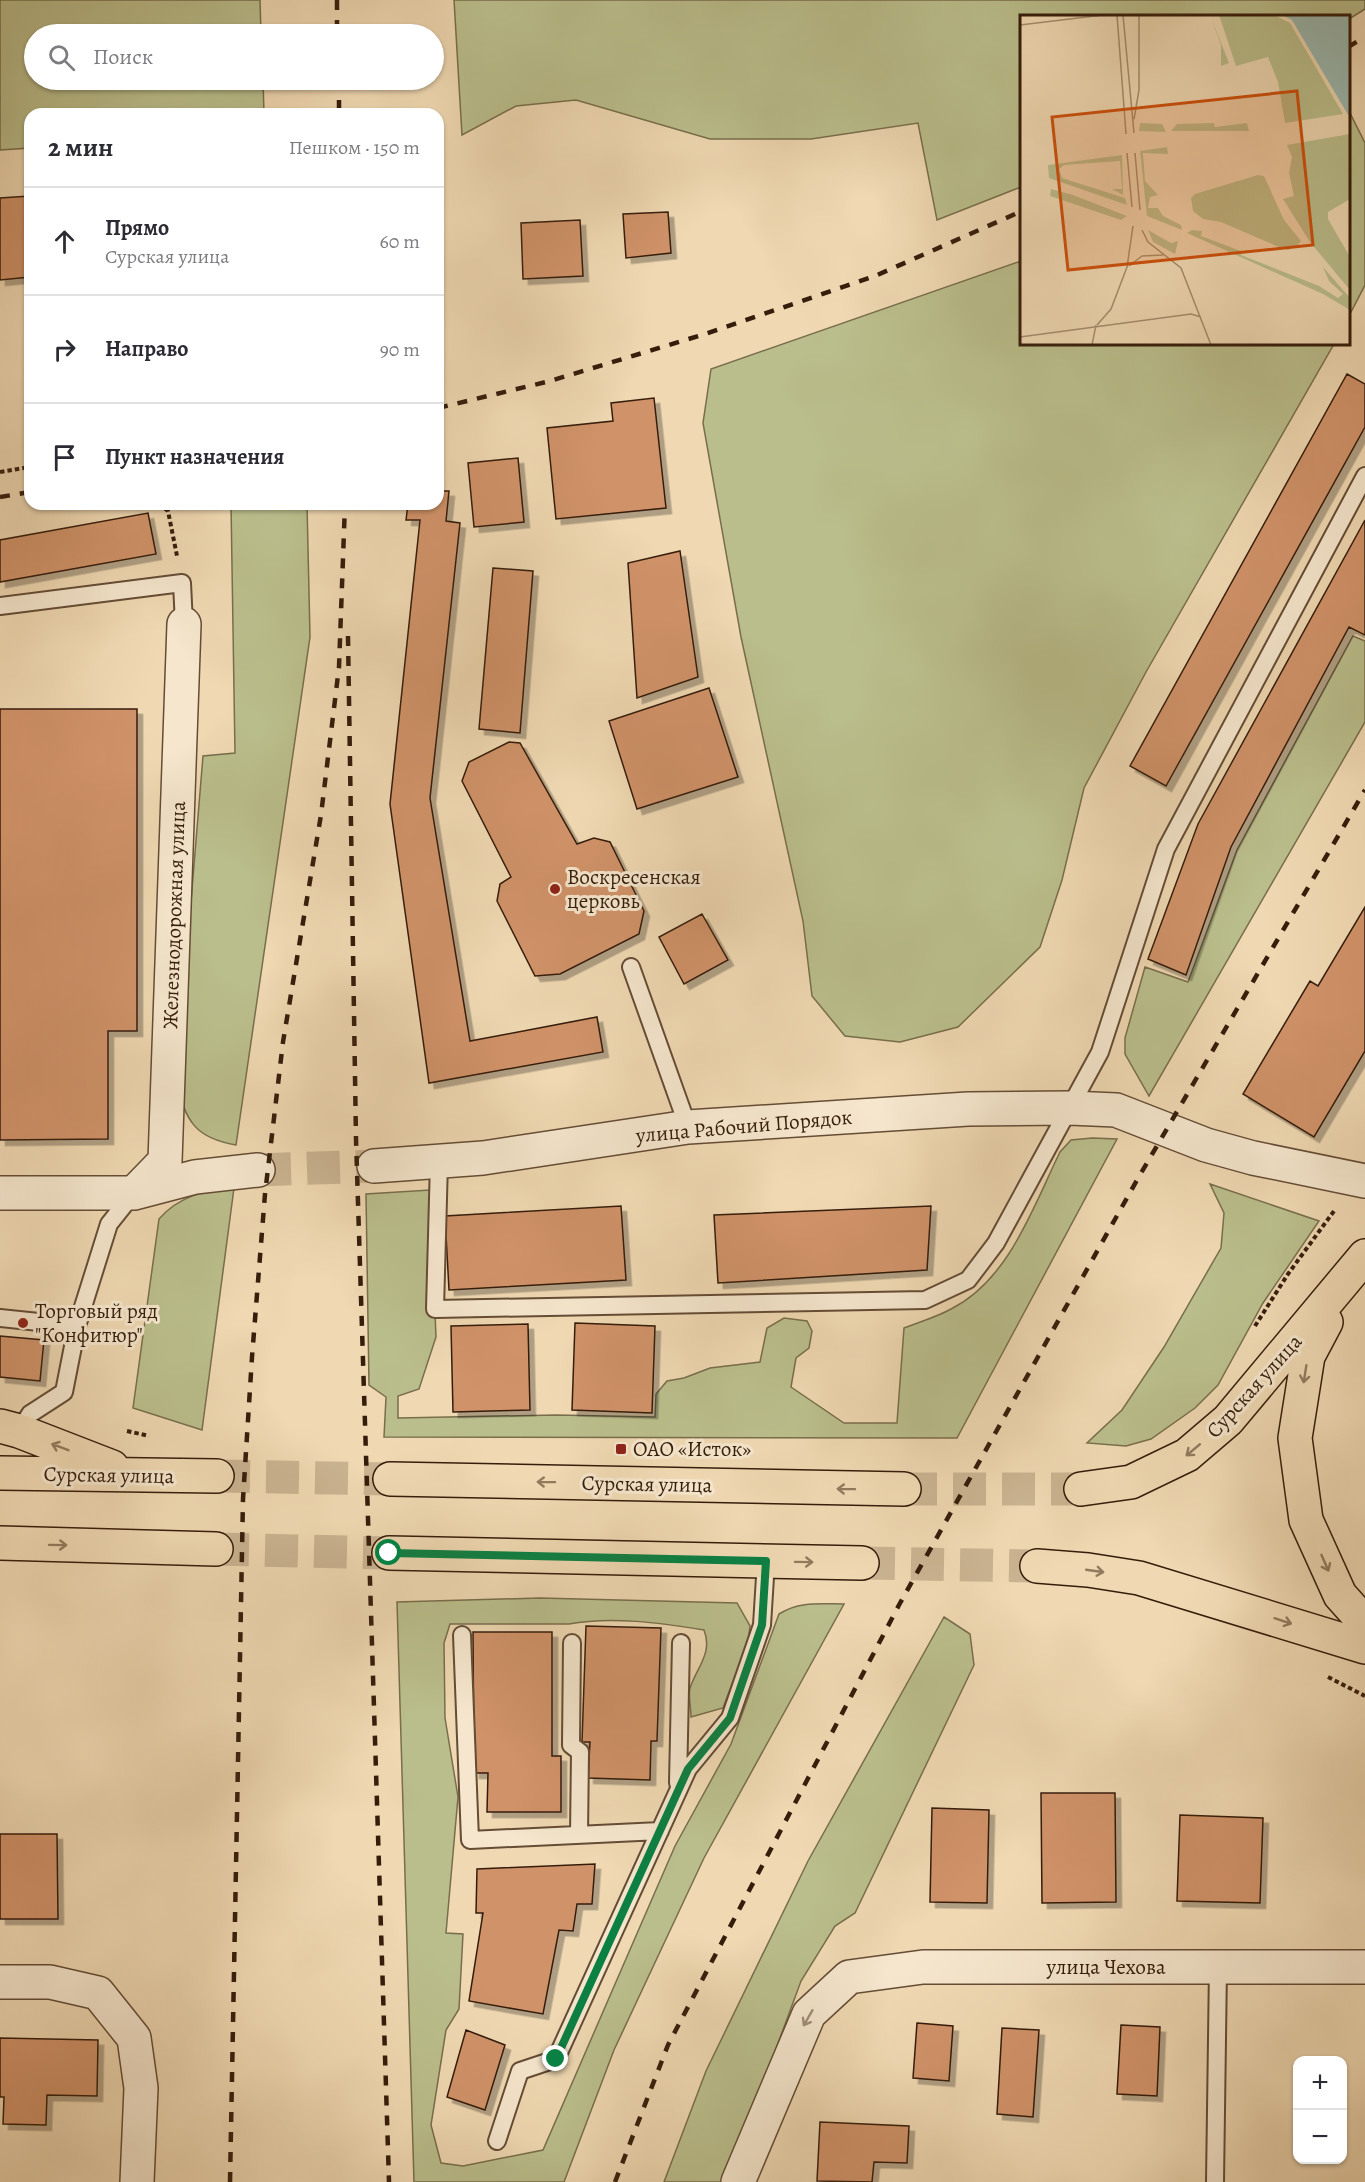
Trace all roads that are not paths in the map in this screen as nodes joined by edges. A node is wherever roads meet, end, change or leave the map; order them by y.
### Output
1 (1365, 476) edge
2 (0, 606) edge
3 (184, 624) joint
4 (631, 967) dead end
5 (1070, 1108) junction
6 (688, 1127) junction
7 (439, 1162) junction
8 (374, 1166) tunnel mouth
9 (258, 1170) tunnel mouth
10 (1360, 1181) edge
11 (0, 1193) edge
12 (134, 1193) junction
13 (1365, 1256) edge
14 (1345, 1282) junction
15 (0, 1318) edge
16 (77, 1326) junction
17 (9, 1429) edge
18 (0, 1473) edge
19 (134, 1476) junction
20 (218, 1476) tunnel mouth
21 (390, 1479) tunnel mouth
22 (904, 1489) tunnel mouth
23 (1081, 1489) tunnel mouth
24 (0, 1543) edge
25 (216, 1549) tunnel mouth
26 (389, 1553) tunnel mouth
27 (766, 1561) junction
28 (862, 1563) tunnel mouth
29 (1037, 1566) tunnel mouth
30 (1365, 1623) edge
31 (462, 1635) dead end
32 (572, 1643) dead end
33 (681, 1643) dead end
34 (1365, 1647) edge
35 (677, 1792) junction
36 (660, 1831) junction
37 (579, 1834) junction
38 (1218, 1967) junction
39 (1365, 1967) edge
40 (0, 1982) edge
41 (497, 2141) dead end
42 (137, 2182) edge
43 (738, 2182) edge
44 (1215, 2182) edge

1 - 5 lane
2 - 3 lane
3 - 12 street, Железнодорожная улица
4 - 6 lane
5 - 6 street, улица Рабочий Порядок
5 - 7 lane
5 - 10 street, улица Рабочий Порядок
6 - 7 street, улица Рабочий Порядок
7 - 8 street, улица Рабочий Порядок
9 - 12 street
11 - 12 street
12 - 16 lane
13 - 14 main road
14 -> 23 main road, Сурская улица
14 -> 30 main road
15 - 16 lane
16 - 17 lane
19 -> 17 main road
18 - 19 main road, Сурская улица
19 - 20 main road, Сурская улица
22 -> 21 main road, Сурская улица
24 -> 25 main road
26 - 27 main road
27 -> 28 main road
27 - 35 lane
29 -> 34 main road
31 - 37 lane
32 - 37 lane
33 - 35 lane
35 - 36 lane
36 - 37 lane
36 - 41 lane
38 - 39 street, улица Чехова
38 -> 43 street, улица Чехова
38 - 44 lane
40 - 42 street

